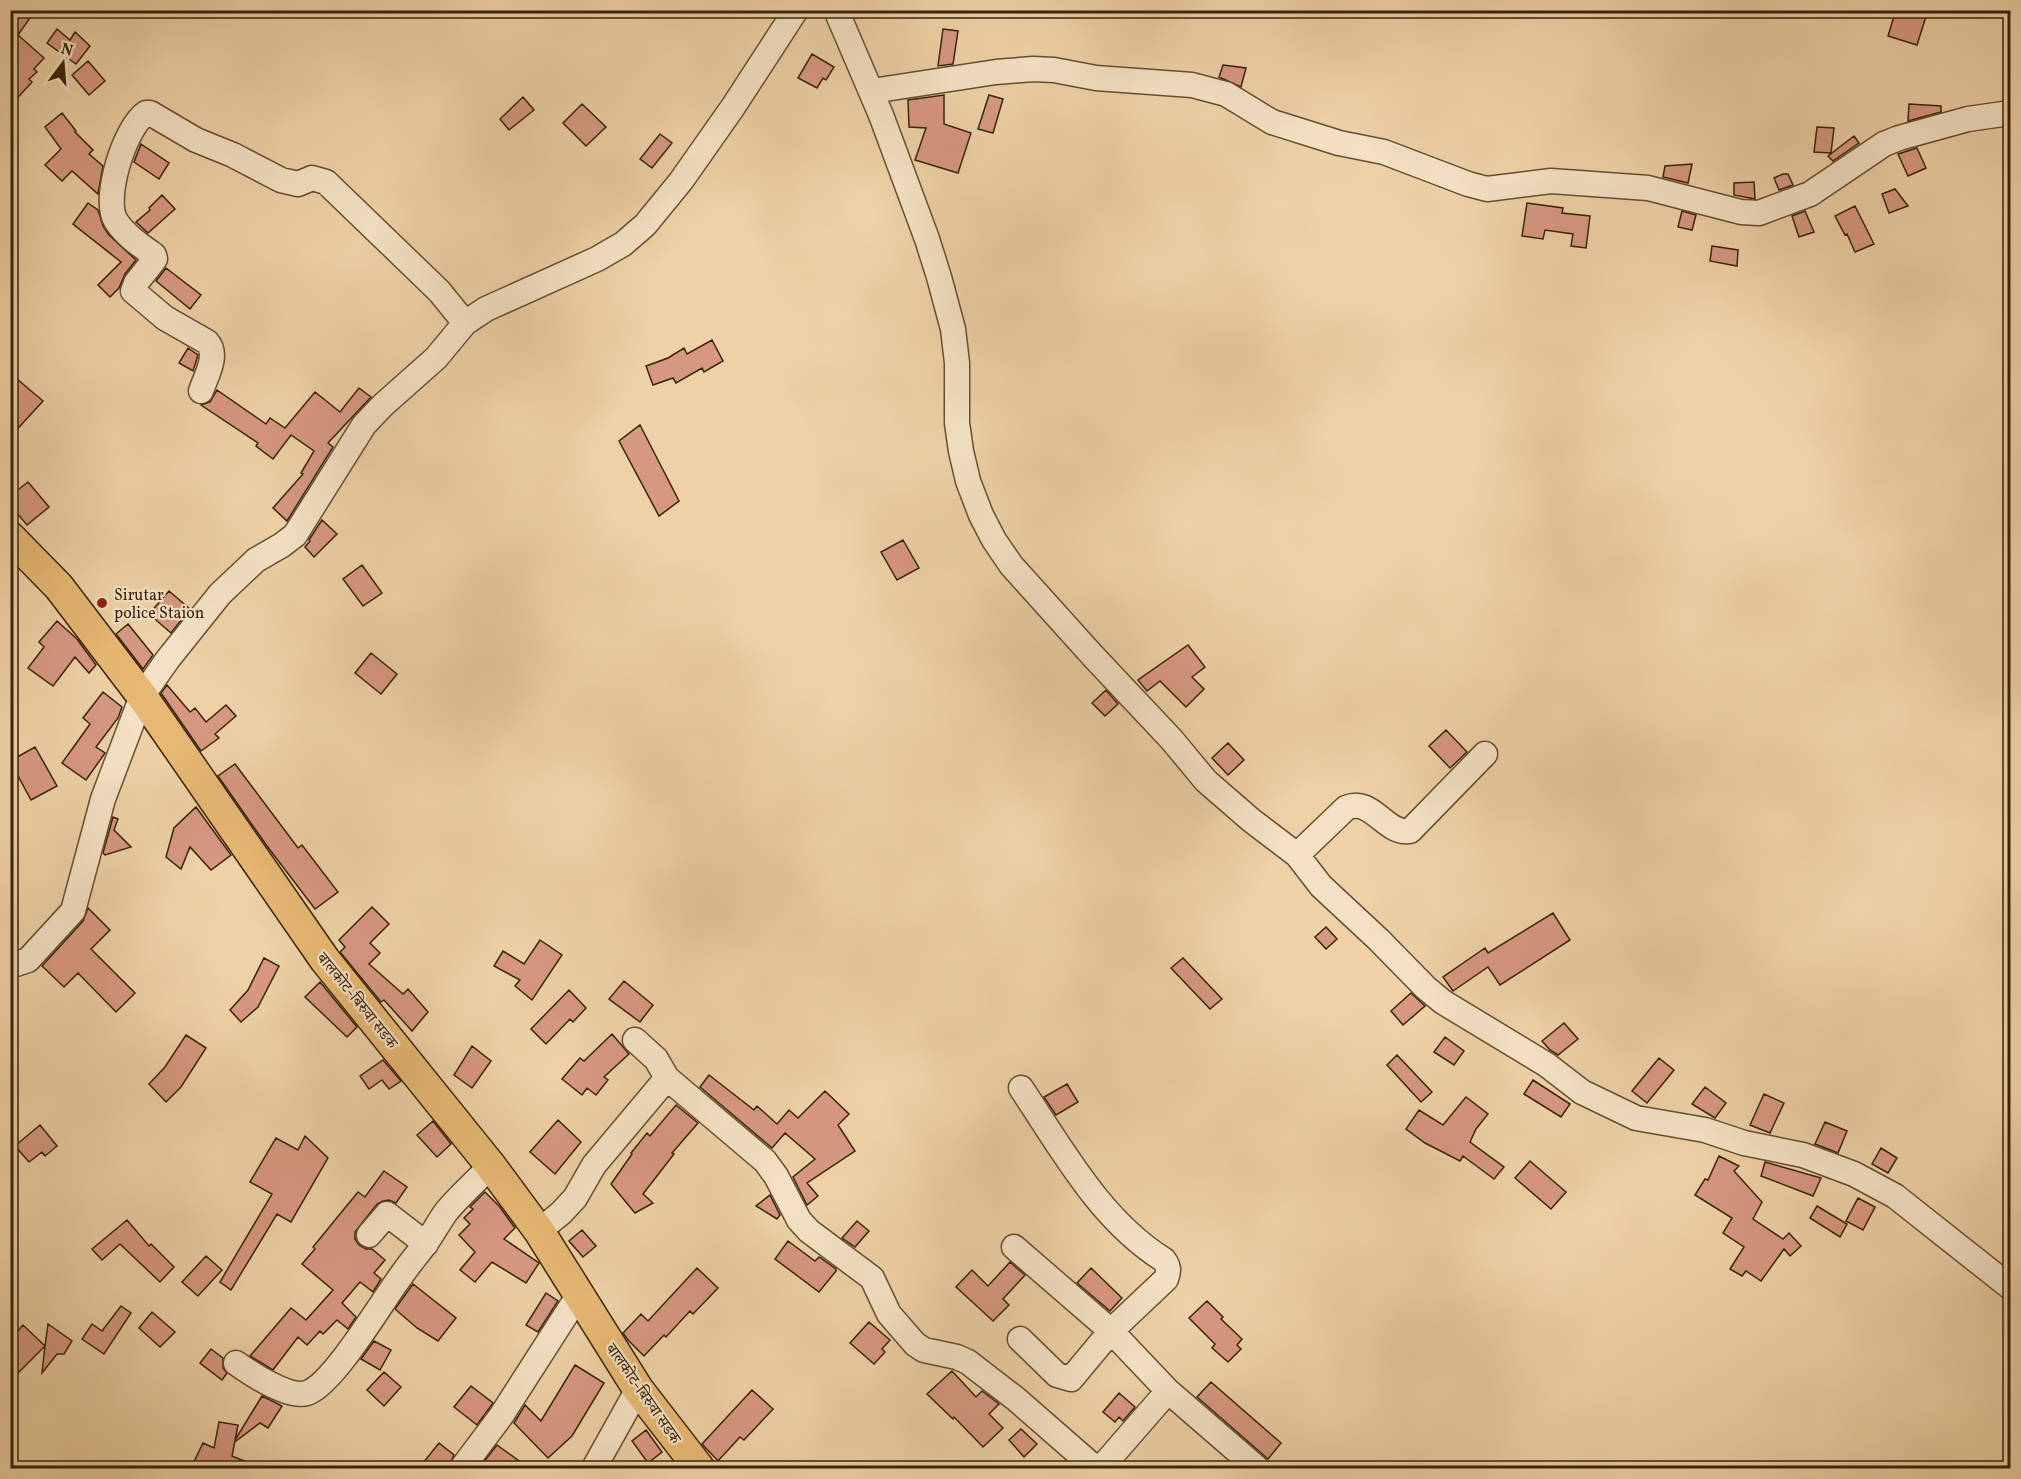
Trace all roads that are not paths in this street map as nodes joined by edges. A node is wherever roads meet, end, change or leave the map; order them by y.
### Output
1 (796, 10) edge
2 (836, 10) edge
3 (872, 91) junction
4 (2010, 113) edge
5 (465, 322) junction
6 (201, 392) dead end
7 (10, 537) edge
8 (142, 696) junction
9 (1485, 754) dead end
10 (1298, 855) junction
11 (10, 966) edge
12 (635, 1040) dead end
13 (667, 1078) junction
14 (1021, 1088) dead end
15 (491, 1166) junction
16 (538, 1232) junction
17 (369, 1236) dead end
18 (426, 1244) junction
19 (1014, 1247) dead end
20 (2010, 1287) edge
21 (578, 1296) junction
22 (1112, 1331) junction
23 (1020, 1339) dead end
24 (236, 1363) dead end
25 (638, 1389) junction
26 (1168, 1391) junction
27 (462, 1468) edge
28 (594, 1468) edge
29 (699, 1468) edge
30 (1095, 1468) edge
31 (1101, 1468) edge
32 (1257, 1468) edge

1 - 5 street
2 - 3 street
3 - 4 street
3 - 10 street
5 - 6 street
5 - 8 street
7 - 8 main road, बालकोट-बिरुवा सडक
8 - 11 street
8 - 15 main road, बालकोट-बिरुवा सडक
9 - 10 street
10 - 20 street
12 - 13 street
13 - 16 street
13 - 30 street
14 - 22 street
15 - 16 main road, बालकोट-बिरुवा सडक
15 - 18 street
16 - 21 main road, बालकोट-बिरुवा सडक
17 - 18 street
18 - 24 street
19 - 22 street
21 - 25 main road, बालकोट-बिरुवा सडक
21 - 27 street
22 - 23 street
22 - 26 street
25 - 28 street
25 - 29 main road, बालकोट-बिरुवा सडक
26 - 31 street
26 - 32 street

